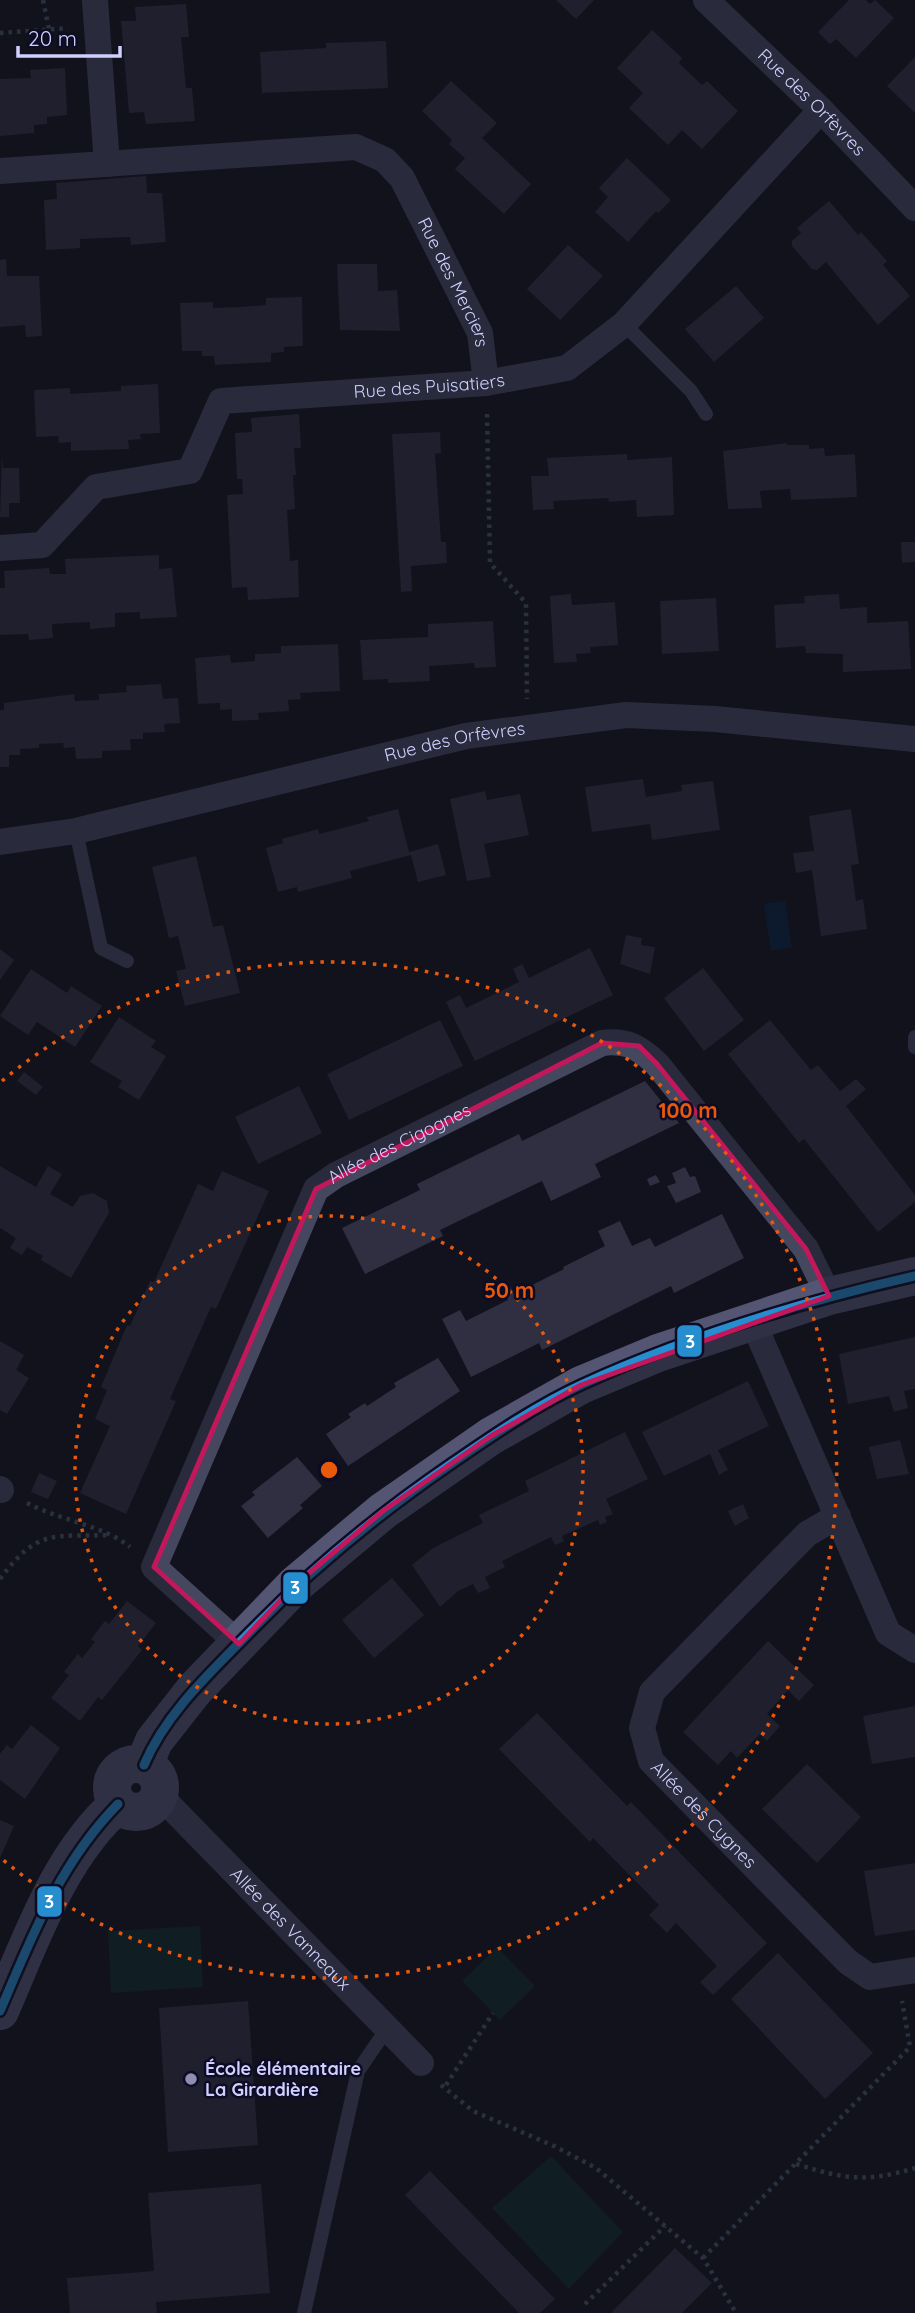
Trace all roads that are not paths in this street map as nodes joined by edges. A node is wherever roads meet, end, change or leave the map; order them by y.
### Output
1 (706, 0) edge
2 (96, 13) edge
3 (821, 110) junction
4 (107, 164) junction
5 (0, 171) edge
6 (915, 208) edge
7 (624, 324) junction
8 (486, 383) junction
9 (706, 414) dead end
10 (0, 548) edge
11 (915, 740) edge
12 (76, 831) junction
13 (0, 842) edge
14 (127, 961) dead end
15 (915, 1037) edge
16 (915, 1046) edge
17 (915, 1276) edge
18 (829, 1296) junction
19 (753, 1322) junction
20 (838, 1516) junction
21 (239, 1644) junction
22 (915, 1650) edge
23 (151, 1782) junction
24 (906, 1972) edge
25 (0, 2011) edge
26 (386, 2029) junction
27 (421, 2063) road end
28 (304, 2313) edge

1 - 3 street, Rue des Orfèvres
2 - 4 street
3 - 6 street, Rue des Orfèvres
3 - 7 street, Rue des Puisatiers
4 - 5 street, Rue des Merciers
4 - 8 street, Rue des Merciers
7 - 8 street, Rue des Puisatiers
7 - 9 lane
8 - 10 street, Rue des Puisatiers
11 - 12 street, Rue des Orfèvres
12 - 13 street, Rue des Orfèvres
12 - 14 lane
15 - 16 lane
17 - 18 street
18 - 19 street
18 - 21 street, Allée des Cigognes
19 - 20 street
19 - 21 street
20 - 22 street
20 - 24 street, Allée des Cygnes
21 - 23 street
23 - 25 street
23 - 26 street, Allée des Vanneaux
26 - 27 street, Allée des Vanneaux
26 - 28 lane

